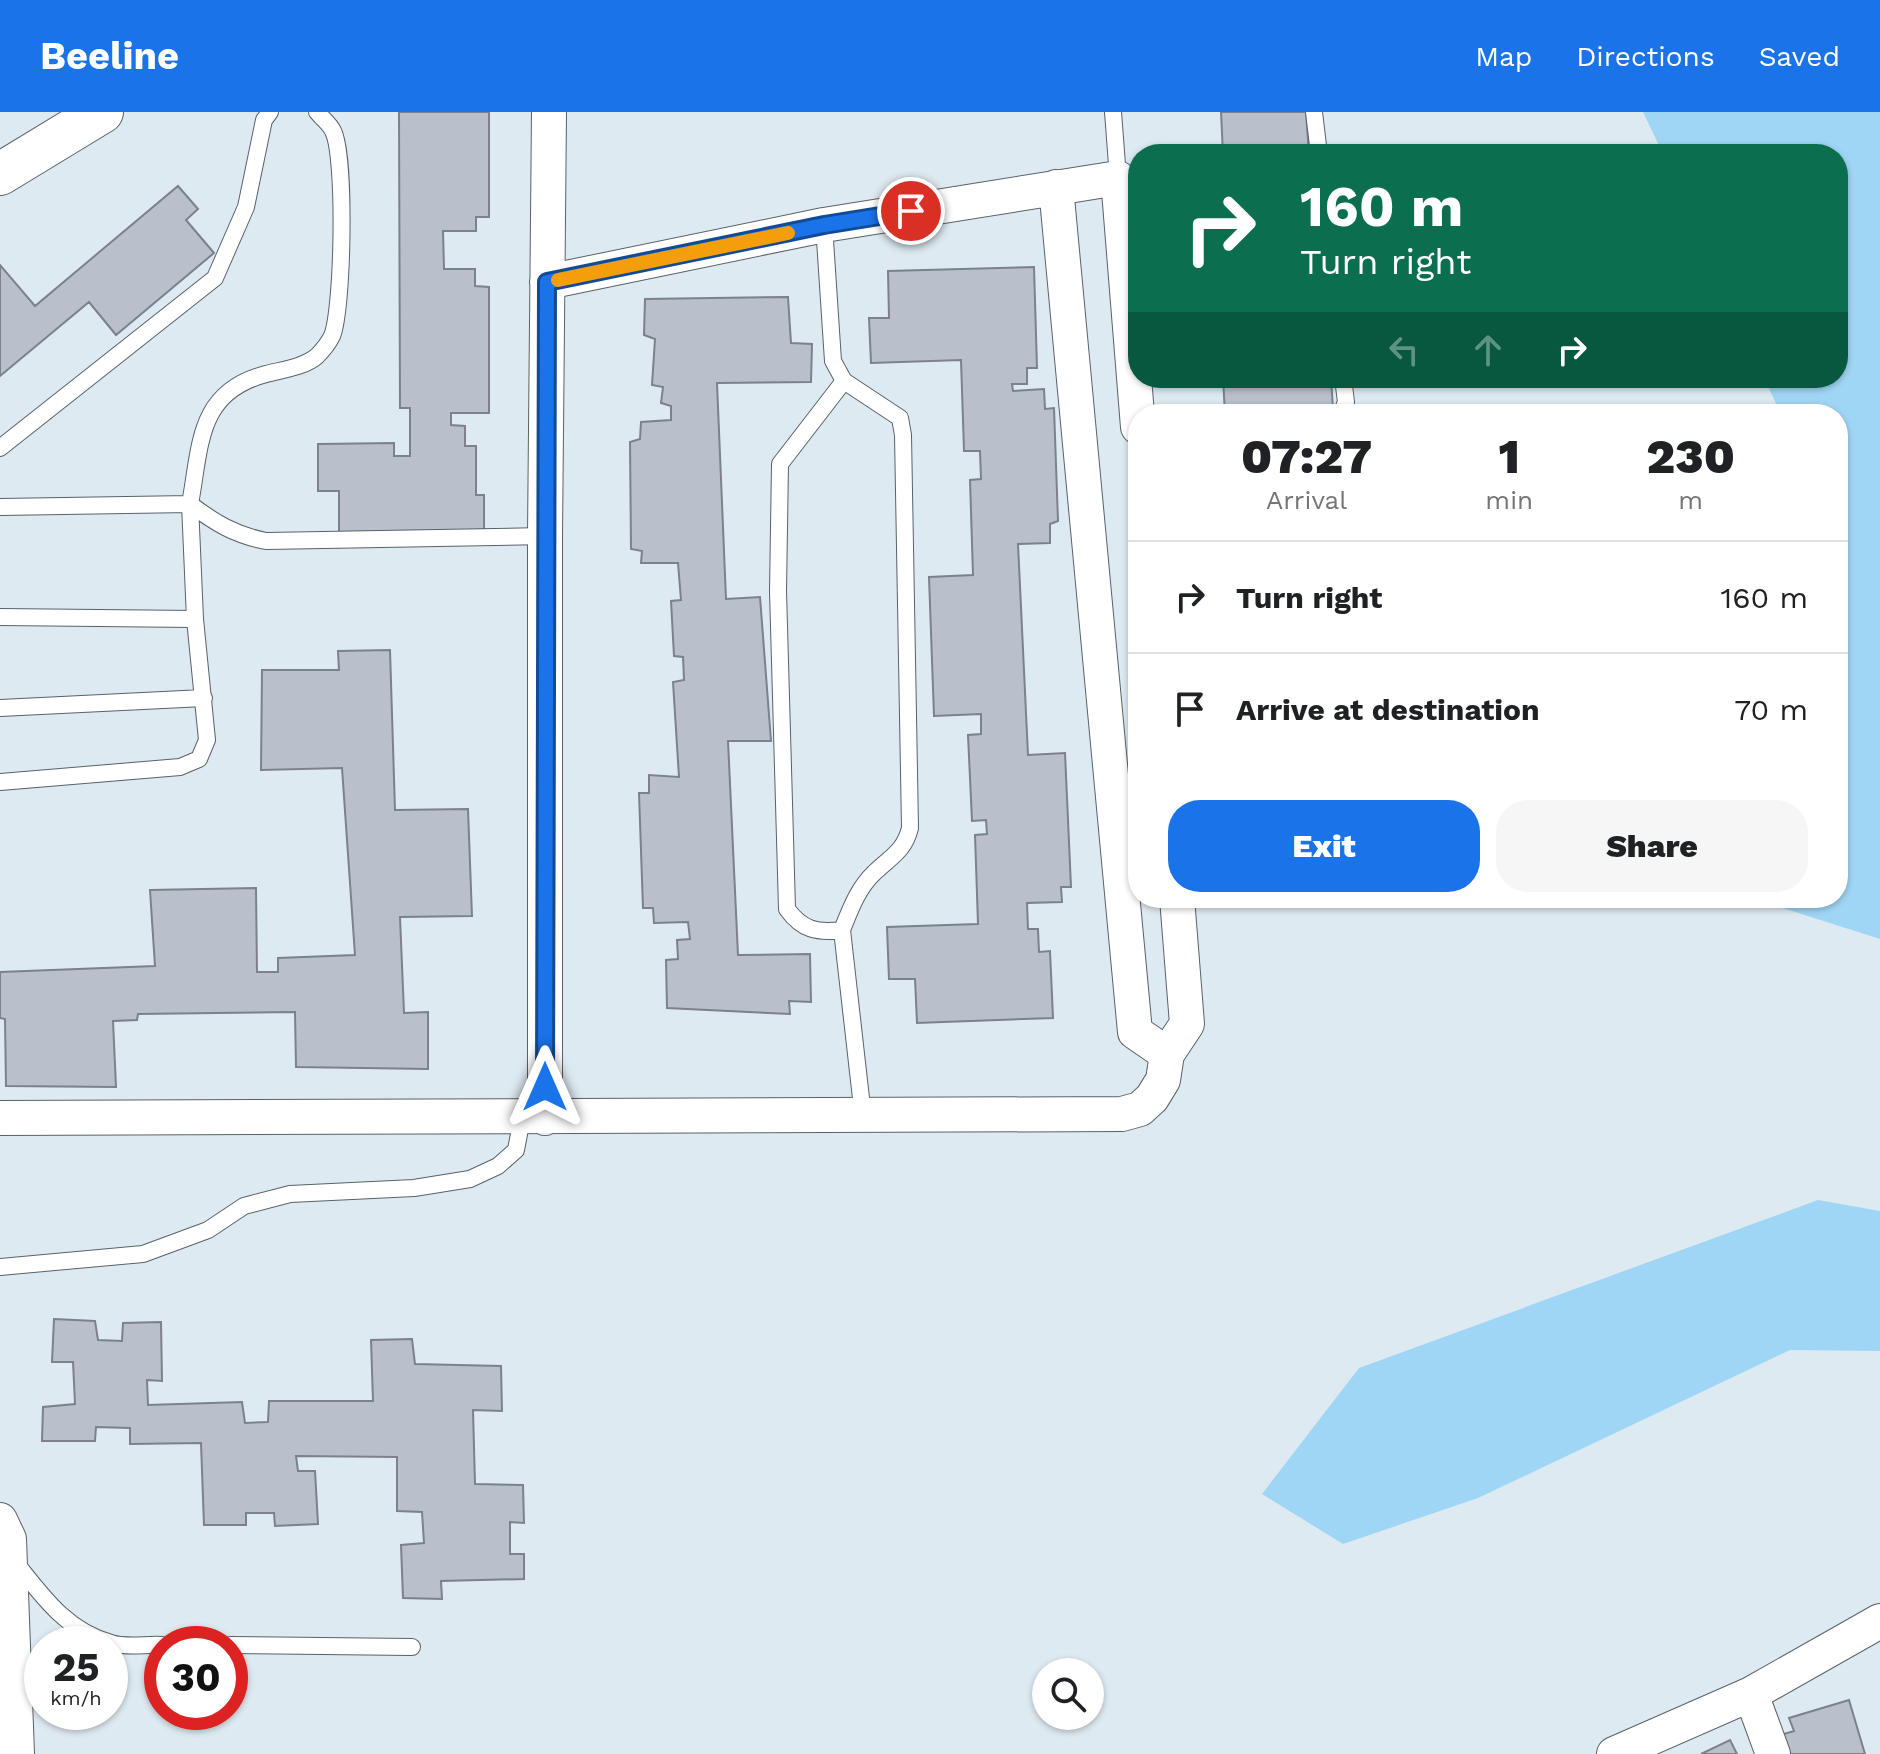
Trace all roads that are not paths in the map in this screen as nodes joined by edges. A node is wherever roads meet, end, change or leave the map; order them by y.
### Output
1 (102, 112) edge
2 (270, 112) edge
3 (317, 112) edge
4 (549, 112) edge
5 (1113, 112) edge
6 (1314, 112) edge
7 (1318, 144) edge
8 (0, 174) edge
9 (1118, 178) junction
10 (1056, 187) junction
11 (824, 225) junction
12 (547, 282) junction
13 (1128, 302) edge
14 (844, 381) junction
15 (0, 448) edge
16 (190, 504) junction
17 (0, 507) edge
18 (545, 536) junction
19 (0, 617) edge
20 (195, 619) junction
21 (204, 698) junction
22 (0, 708) edge
23 (0, 782) edge
24 (1178, 908) edge
25 (842, 930) junction
26 (1167, 1054) junction
27 (863, 1116) junction
28 (0, 1118) edge
29 (534, 1118) junction
30 (0, 1267) edge
31 (0, 1520) edge
32 (10, 1556) junction
33 (1880, 1621) edge
34 (144, 1645) edge
35 (248, 1645) edge
36 (412, 1647) dead end
37 (1751, 1694) junction
38 (17, 1754) edge
39 (1614, 1754) edge
40 (1773, 1754) edge

1 - 8 street
2 - 15 lane
3 - 16 lane
4 - 12 street
5 - 9 lane
6 - 7 lane
9 - 10 street
9 - 13 street
10 - 11 street
10 - 26 street
11 - 12 street
11 - 14 lane
12 - 18 street
14 - 25 lane
14 - 25 lane
16 - 17 lane
16 - 18 lane
16 - 20 lane
18 - 29 street
19 - 20 lane
20 - 21 lane
21 - 22 lane
21 - 23 lane
24 - 26 street
25 - 27 lane
26 - 27 street
27 - 29 street
28 - 29 street
29 - 30 lane
31 - 32 street
32 - 34 lane
32 - 38 street
33 - 37 street
35 - 36 lane
37 - 39 street
37 - 40 street

